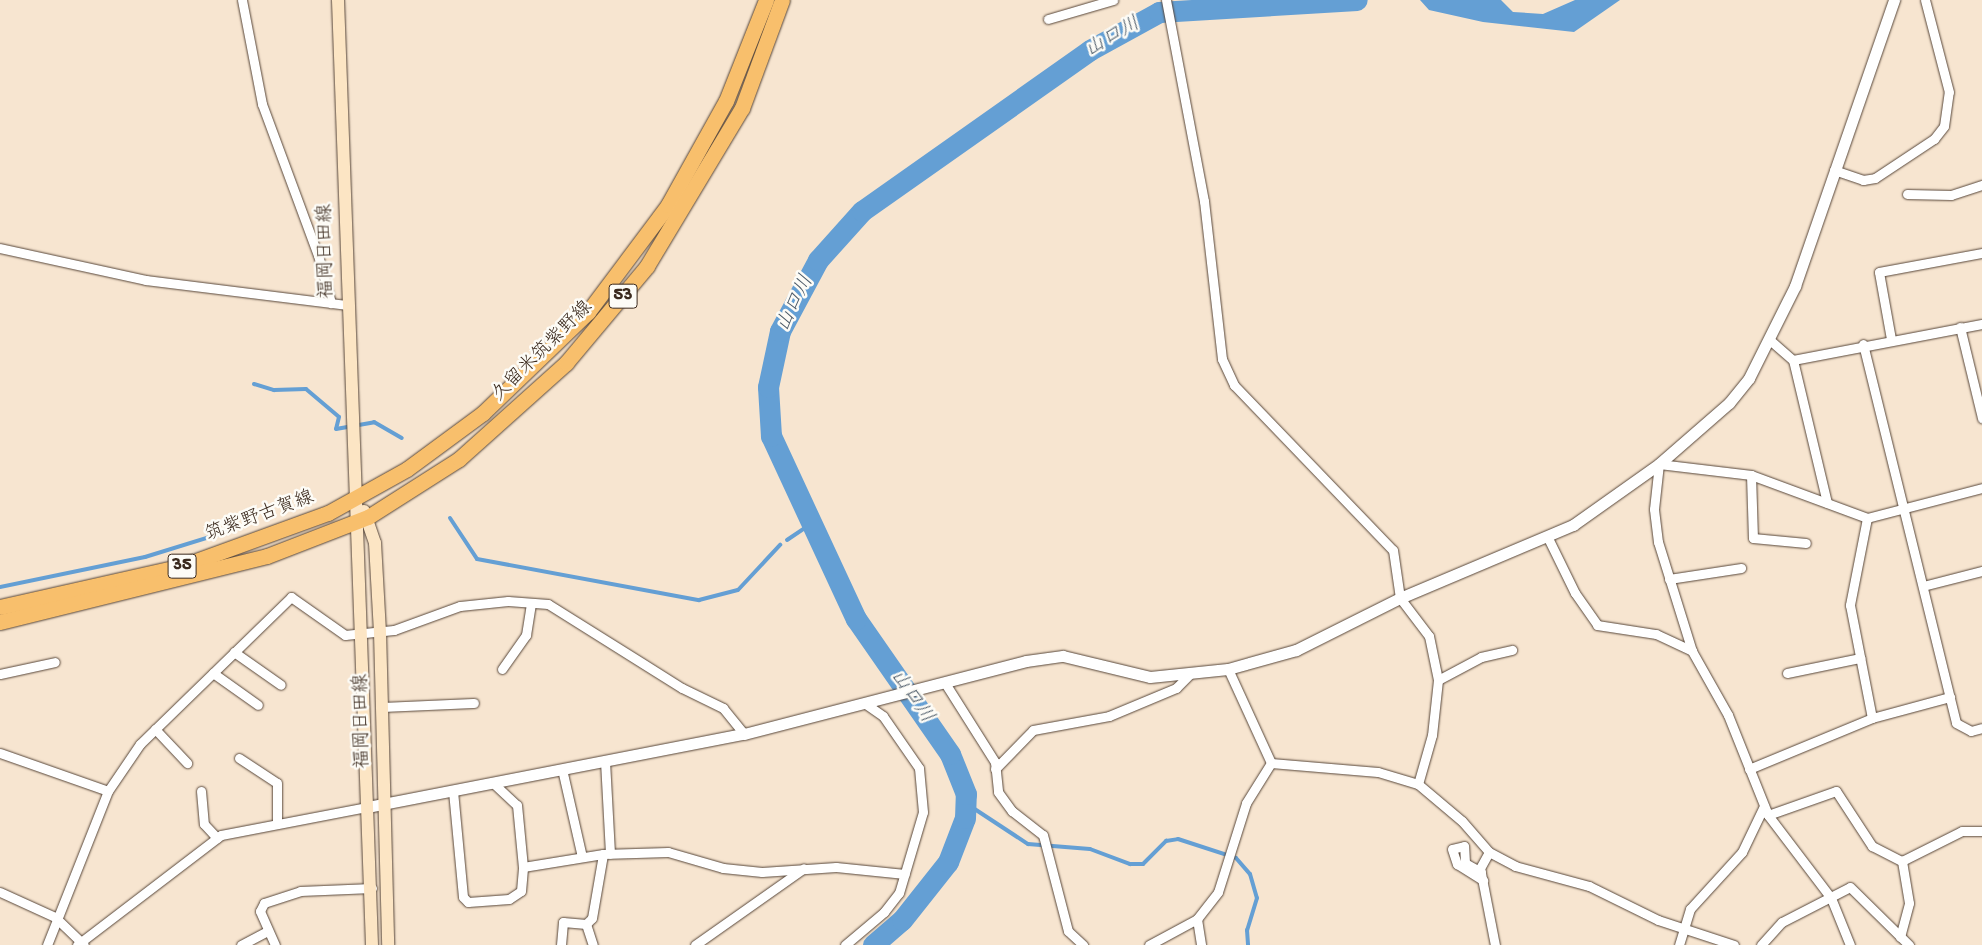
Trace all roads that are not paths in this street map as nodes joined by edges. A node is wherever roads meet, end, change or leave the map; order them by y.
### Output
1 (242, 0) edge
2 (338, 0) edge
3 (766, 0) edge
4 (782, 0) edge
5 (1113, 0) edge
6 (1166, 0) edge
7 (1894, 0) edge
8 (1925, 0) edge
9 (1048, 19) dead end
10 (1834, 170) junction
11 (1982, 185) edge
12 (1907, 194) dead end
13 (0, 248) edge
14 (1982, 254) edge
15 (330, 303) junction
16 (347, 305) junction
17 (1982, 324) edge
18 (1960, 328) junction
19 (1890, 339) junction
20 (1771, 341) junction
21 (1864, 344) junction
22 (1793, 360) junction
23 (1982, 418) edge
24 (1659, 464) junction
25 (1751, 475) junction
26 (1982, 488) edge
27 (356, 500) junction
28 (1827, 502) junction
29 (1903, 510) junction
30 (1867, 518) junction
31 (363, 519) junction
32 (1548, 538) junction
33 (1806, 543) dead end
34 (1741, 568) dead end
35 (1982, 571) edge
36 (1669, 579) junction
37 (1923, 586) junction
38 (1400, 598) junction
39 (531, 603) junction
40 (0, 607) edge
41 (0, 622) edge
42 (380, 632) junction
43 (363, 635) junction
44 (1512, 650) dead end
45 (1692, 651) junction
46 (234, 652) junction
47 (1860, 658) junction
48 (55, 662) dead end
49 (502, 669) dead end
50 (1228, 669) junction
51 (1788, 672) dead end
52 (213, 673) junction
53 (0, 674) edge
54 (1190, 674) junction
55 (1438, 680) junction
56 (940, 684) junction
57 (281, 685) dead end
58 (1950, 697) junction
59 (474, 703) dead end
60 (870, 703) junction
61 (258, 705) dead end
62 (381, 707) junction
63 (1872, 718) junction
64 (1982, 728) edge
65 (155, 729) junction
66 (744, 734) junction
67 (0, 753) edge
68 (239, 758) dead end
69 (605, 761) junction
70 (187, 763) dead end
71 (1270, 763) junction
72 (562, 769) junction
73 (995, 769) junction
74 (1749, 769) junction
75 (492, 782) junction
76 (1418, 784) junction
77 (108, 790) junction
78 (201, 791) dead end
79 (453, 791) junction
80 (383, 804) junction
81 (1764, 806) junction
82 (368, 807) junction
83 (1768, 815) junction
84 (277, 824) junction
85 (1982, 831) edge
86 (216, 838) junction
87 (1489, 852) junction
88 (607, 854) junction
89 (582, 857) junction
90 (1902, 861) junction
91 (523, 867) junction
92 (805, 868) junction
93 (905, 874) junction
94 (372, 888) junction
95 (0, 892) edge
96 (1830, 898) junction
97 (55, 917) junction
98 (1197, 919) junction
99 (586, 924) junction
100 (1684, 928) junction
101 (267, 931) junction
102 (1900, 936) junction
103 (81, 944) edge
104 (47, 945) edge
105 (241, 945) edge
106 (275, 945) edge
107 (372, 945) edge
108 (388, 945) edge
109 (561, 945) edge
110 (593, 945) edge
111 (694, 945) edge
112 (845, 945) edge
113 (1083, 945) edge
114 (1149, 945) edge
115 (1202, 945) edge
116 (1495, 945) edge
117 (1678, 945) edge
118 (1734, 945) edge
119 (1761, 945) edge
120 (1850, 945) edge
121 (1910, 945) edge

1 - 15 street
2 - 16 main road, 福岡日田線
3 - 27 main road, 久留米筑紫野線 / 53
4 - 31 main road, 久留米筑紫野線 / 53
5 - 9 street
6 - 38 street
7 - 10 street
8 - 10 street
10 - 20 street
11 - 12 street
13 - 15 street
14 - 19 street
15 - 16 street
16 - 27 main road, 福岡日田線
17 - 18 street
18 - 19 street
18 - 23 street
19 - 21 street
20 - 22 street
20 - 24 street
21 - 22 street
21 - 29 street
22 - 28 street
24 - 25 street
24 - 32 street
24 - 36 street
25 - 28 street
25 - 33 street
26 - 29 street
27 - 31 main road, 福岡日田線
27 - 40 main road, 筑紫野古賀線 / 35
28 - 30 street
29 - 30 street
29 - 37 street
30 - 47 street
31 - 41 main road, 筑紫野古賀線 / 35
31 - 42 main road, 福岡日田線
31 - 43 main road, 福岡日田線
32 - 38 street
32 - 45 street
34 - 36 street
35 - 37 street
36 - 45 street
37 - 58 street
38 - 50 street
38 - 55 street
39 - 42 street
39 - 49 street
39 - 66 street
42 - 43 street
42 - 62 main road, 福岡日田線
43 - 46 street
43 - 82 main road, 福岡日田線
44 - 55 street
45 - 74 street
46 - 52 street
46 - 57 street
47 - 51 street
47 - 63 street
48 - 53 street
50 - 54 street
50 - 71 street
52 - 61 street
52 - 65 street
54 - 56 street
54 - 73 street
55 - 76 street
56 - 60 street
56 - 73 street
58 - 63 street
58 - 64 street
59 - 62 street
60 - 66 street
60 - 93 street
62 - 80 main road, 福岡日田線
63 - 74 street
65 - 70 street
65 - 77 street
66 - 69 street
67 - 77 street
68 - 84 street
69 - 72 street
69 - 88 street
71 - 76 street
71 - 98 street
72 - 75 street
72 - 89 street
73 - 113 street
74 - 81 street
75 - 79 street
75 - 91 street
76 - 87 street
77 - 97 street
78 - 86 street
79 - 80 street
79 - 91 street
80 - 82 street
80 - 108 main road, 福岡日田線
81 - 83 street
81 - 100 street
82 - 84 street
82 - 94 main road, 福岡日田線
83 - 90 street
83 - 96 street
84 - 86 street
85 - 90 street
86 - 103 street
87 - 100 street
87 - 116 street
88 - 89 street
88 - 92 street
88 - 99 street
89 - 91 street
90 - 102 street
92 - 93 street
92 - 111 street
93 - 112 street
94 - 101 street
94 - 107 main road, 福岡日田線
95 - 97 street
96 - 102 street
96 - 119 street
96 - 120 street
97 - 103 street
97 - 104 street
98 - 114 street
98 - 115 street
99 - 109 street
99 - 110 street
100 - 117 street
100 - 118 street
101 - 105 street
101 - 106 street
102 - 121 street

